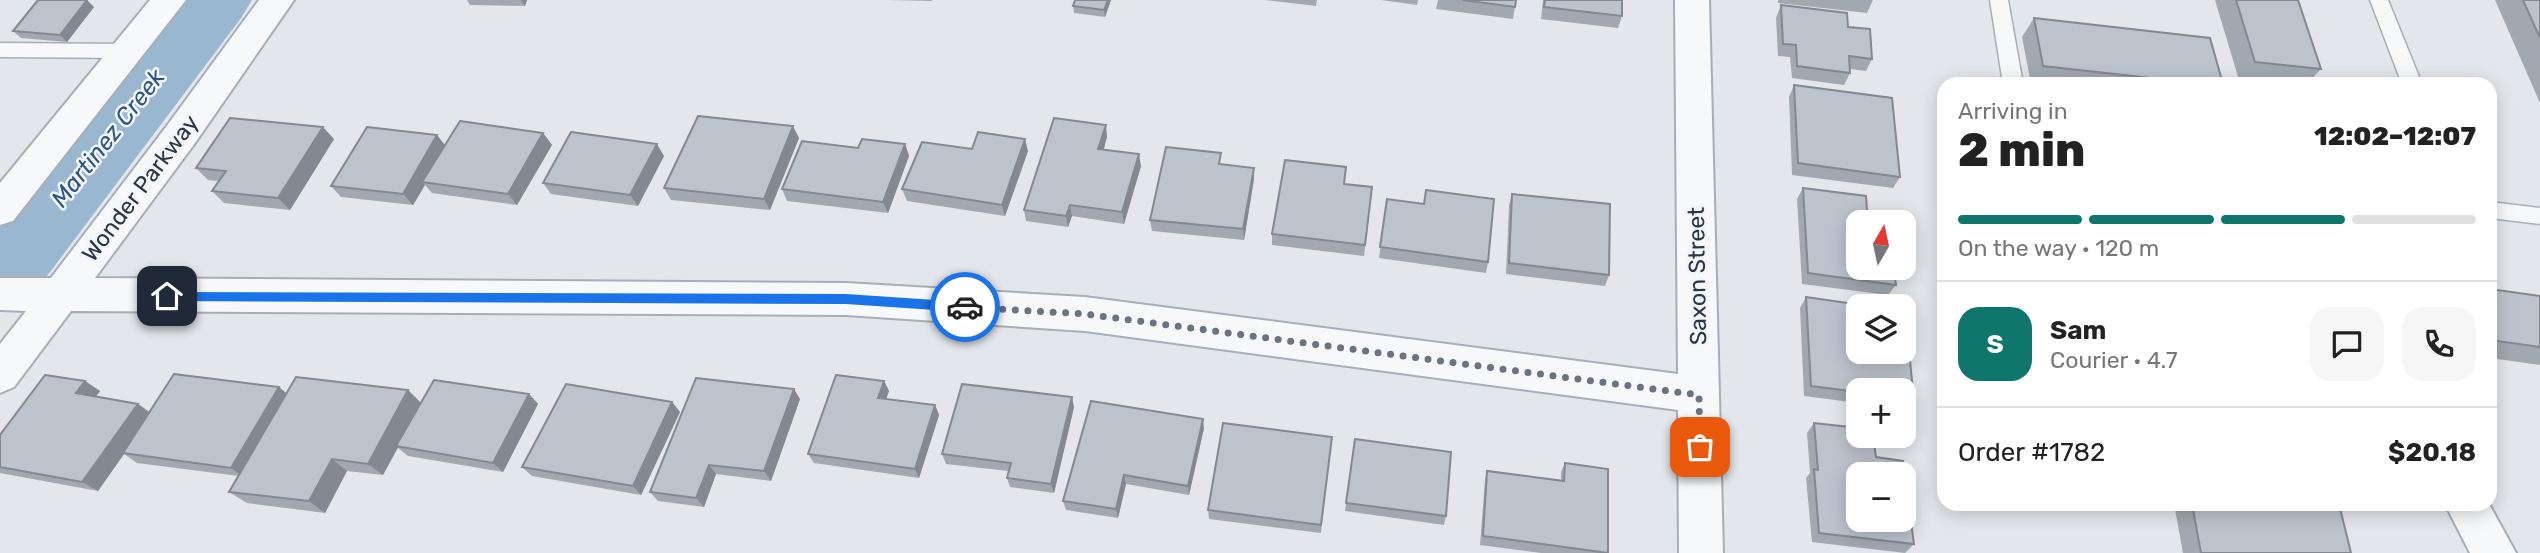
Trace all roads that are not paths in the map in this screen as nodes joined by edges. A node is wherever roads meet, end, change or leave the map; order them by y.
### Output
1 (169, 0) edge
2 (277, 0) edge
3 (1692, 0) edge
4 (1999, 0) edge
5 (2379, 0) edge
6 (0, 50) edge
7 (128, 51) junction
8 (2012, 77) edge
9 (2409, 77) edge
10 (0, 210) edge
11 (2497, 211) edge
12 (2540, 216) edge
13 (8, 294) edge
14 (59, 296) junction
15 (0, 374) edge
16 (1699, 395) junction
17 (2470, 511) edge
18 (1701, 553) edge
19 (2494, 553) edge

1 - 7 street
2 - 14 street, Wonder Parkway
3 - 16 street, Saxon Street
4 - 8 lane
5 - 9 lane
6 - 7 lane
7 - 10 street
11 - 12 lane
13 - 14 street
14 - 15 street, Wonder Parkway
14 - 16 street
16 - 18 street, Saxon Street
17 - 19 street

